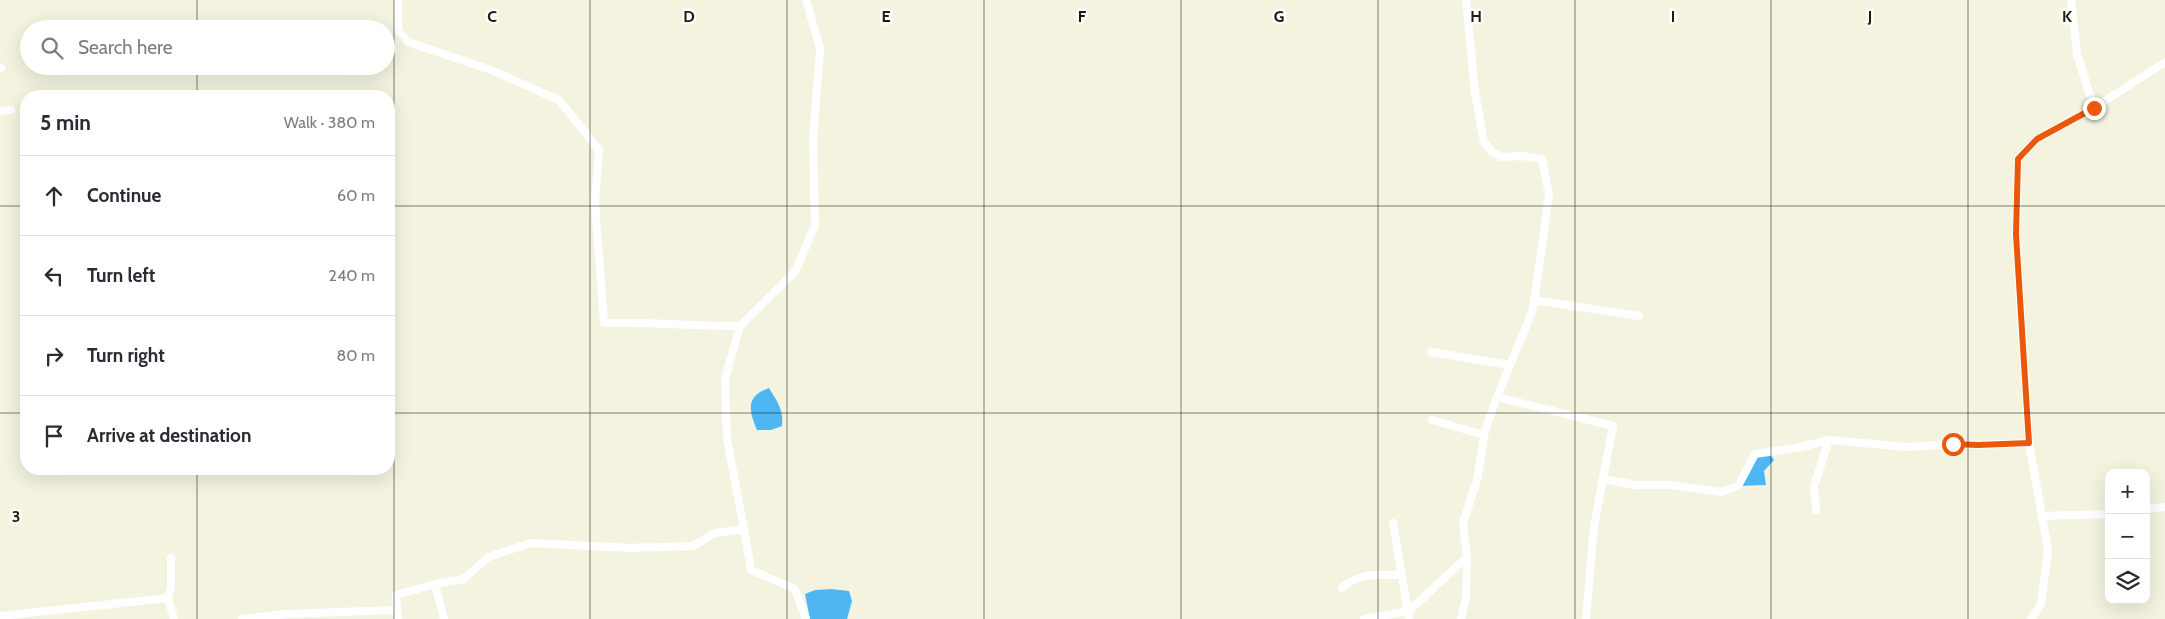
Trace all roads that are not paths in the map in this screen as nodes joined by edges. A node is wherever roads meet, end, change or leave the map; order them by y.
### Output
1 (398, 0) edge
2 (806, 0) edge
3 (1466, 0) edge
4 (2071, 0) edge
5 (2165, 62) edge
6 (2094, 108) junction
7 (12, 110) dead end
8 (0, 111) edge
9 (1534, 300) junction
10 (1639, 316) dead end
11 (740, 326) junction
12 (1431, 352) dead end
13 (1509, 365) junction
14 (1497, 397) junction
15 (1432, 420) dead end
16 (1484, 435) junction
17 (1829, 440) junction
18 (2029, 443) junction
19 (1603, 479) junction
20 (2165, 507) edge
21 (2150, 509) edge
22 (1816, 510) dead end
23 (2105, 514) edge
24 (2043, 516) junction
25 (1393, 523) dead end
26 (744, 529) junction
27 (1467, 557) junction
28 (171, 558) dead end
29 (1400, 575) junction
30 (435, 584) junction
31 (1342, 588) dead end
32 (168, 598) junction
33 (397, 610) junction
34 (59, 615) edge
35 (358, 615) edge
36 (1409, 615) edge
37 (0, 616) edge
38 (286, 617) edge
39 (174, 619) edge
40 (242, 619) edge
41 (398, 619) edge
42 (444, 619) edge
43 (806, 619) edge
44 (1364, 619) edge
45 (1461, 619) edge
46 (1586, 619) edge
47 (2031, 619) edge

1 - 11 street
2 - 11 street
3 - 9 street
4 - 6 street
5 - 6 street
6 - 18 street
7 - 8 street
9 - 10 street
9 - 13 street
11 - 26 street
12 - 13 street
13 - 14 street
14 - 16 street
14 - 19 street
15 - 16 street
16 - 27 street
17 - 18 street
17 - 19 street
17 - 22 street
18 - 24 street
19 - 46 street
20 - 21 street
23 - 24 street
24 - 47 street
25 - 29 street
26 - 30 street
26 - 43 street
27 - 36 street
27 - 45 street
28 - 32 street
29 - 31 street
29 - 36 street
30 - 33 street
30 - 42 street
32 - 34 street
32 - 39 street
33 - 35 street
33 - 41 street
34 - 37 street
35 - 38 street
36 - 44 street
38 - 40 street

